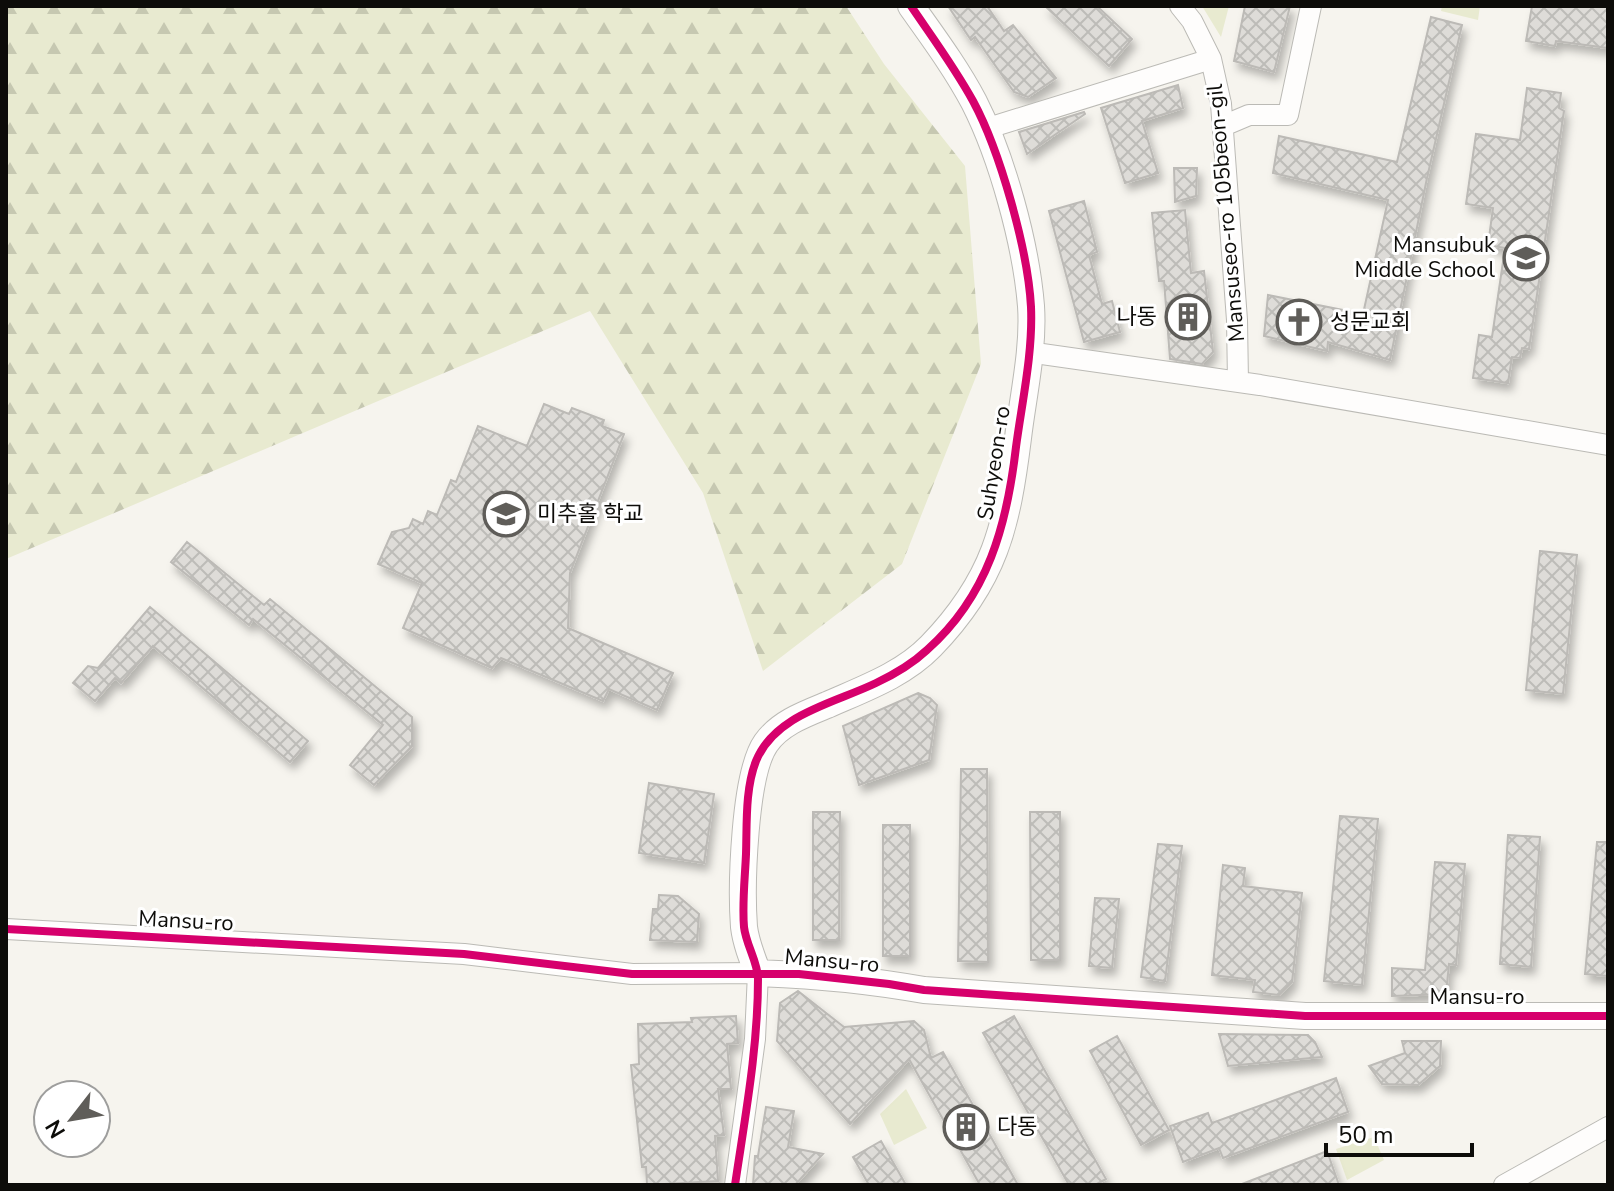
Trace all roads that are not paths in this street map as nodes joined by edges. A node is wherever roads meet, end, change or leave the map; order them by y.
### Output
1 (911, 6) edge
2 (1180, 6) edge
3 (1311, 6) edge
4 (1211, 59) junction
5 (1223, 126) junction
6 (985, 129) junction
7 (1028, 352) junction
8 (1238, 382) junction
9 (1608, 445) edge
10 (6, 929) edge
11 (758, 973) junction
12 (1608, 1016) edge
13 (1608, 1127) edge
14 (735, 1185) edge
15 (1504, 1185) edge

1 - 6 street, Suhyeon-ro
2 - 4 street, Mansuseo-ro 105beon-gil
3 - 5 street
4 - 5 street, Mansuseo-ro 105beon-gil
4 - 6 street
5 - 8 street, Mansuseo-ro 105beon-gil
6 - 7 street, Suhyeon-ro
7 - 8 street
7 - 11 street, Suhyeon-ro
8 - 9 street
10 - 11 street, Mansu-ro
11 - 12 street, Mansu-ro
11 - 14 street
13 - 15 street

